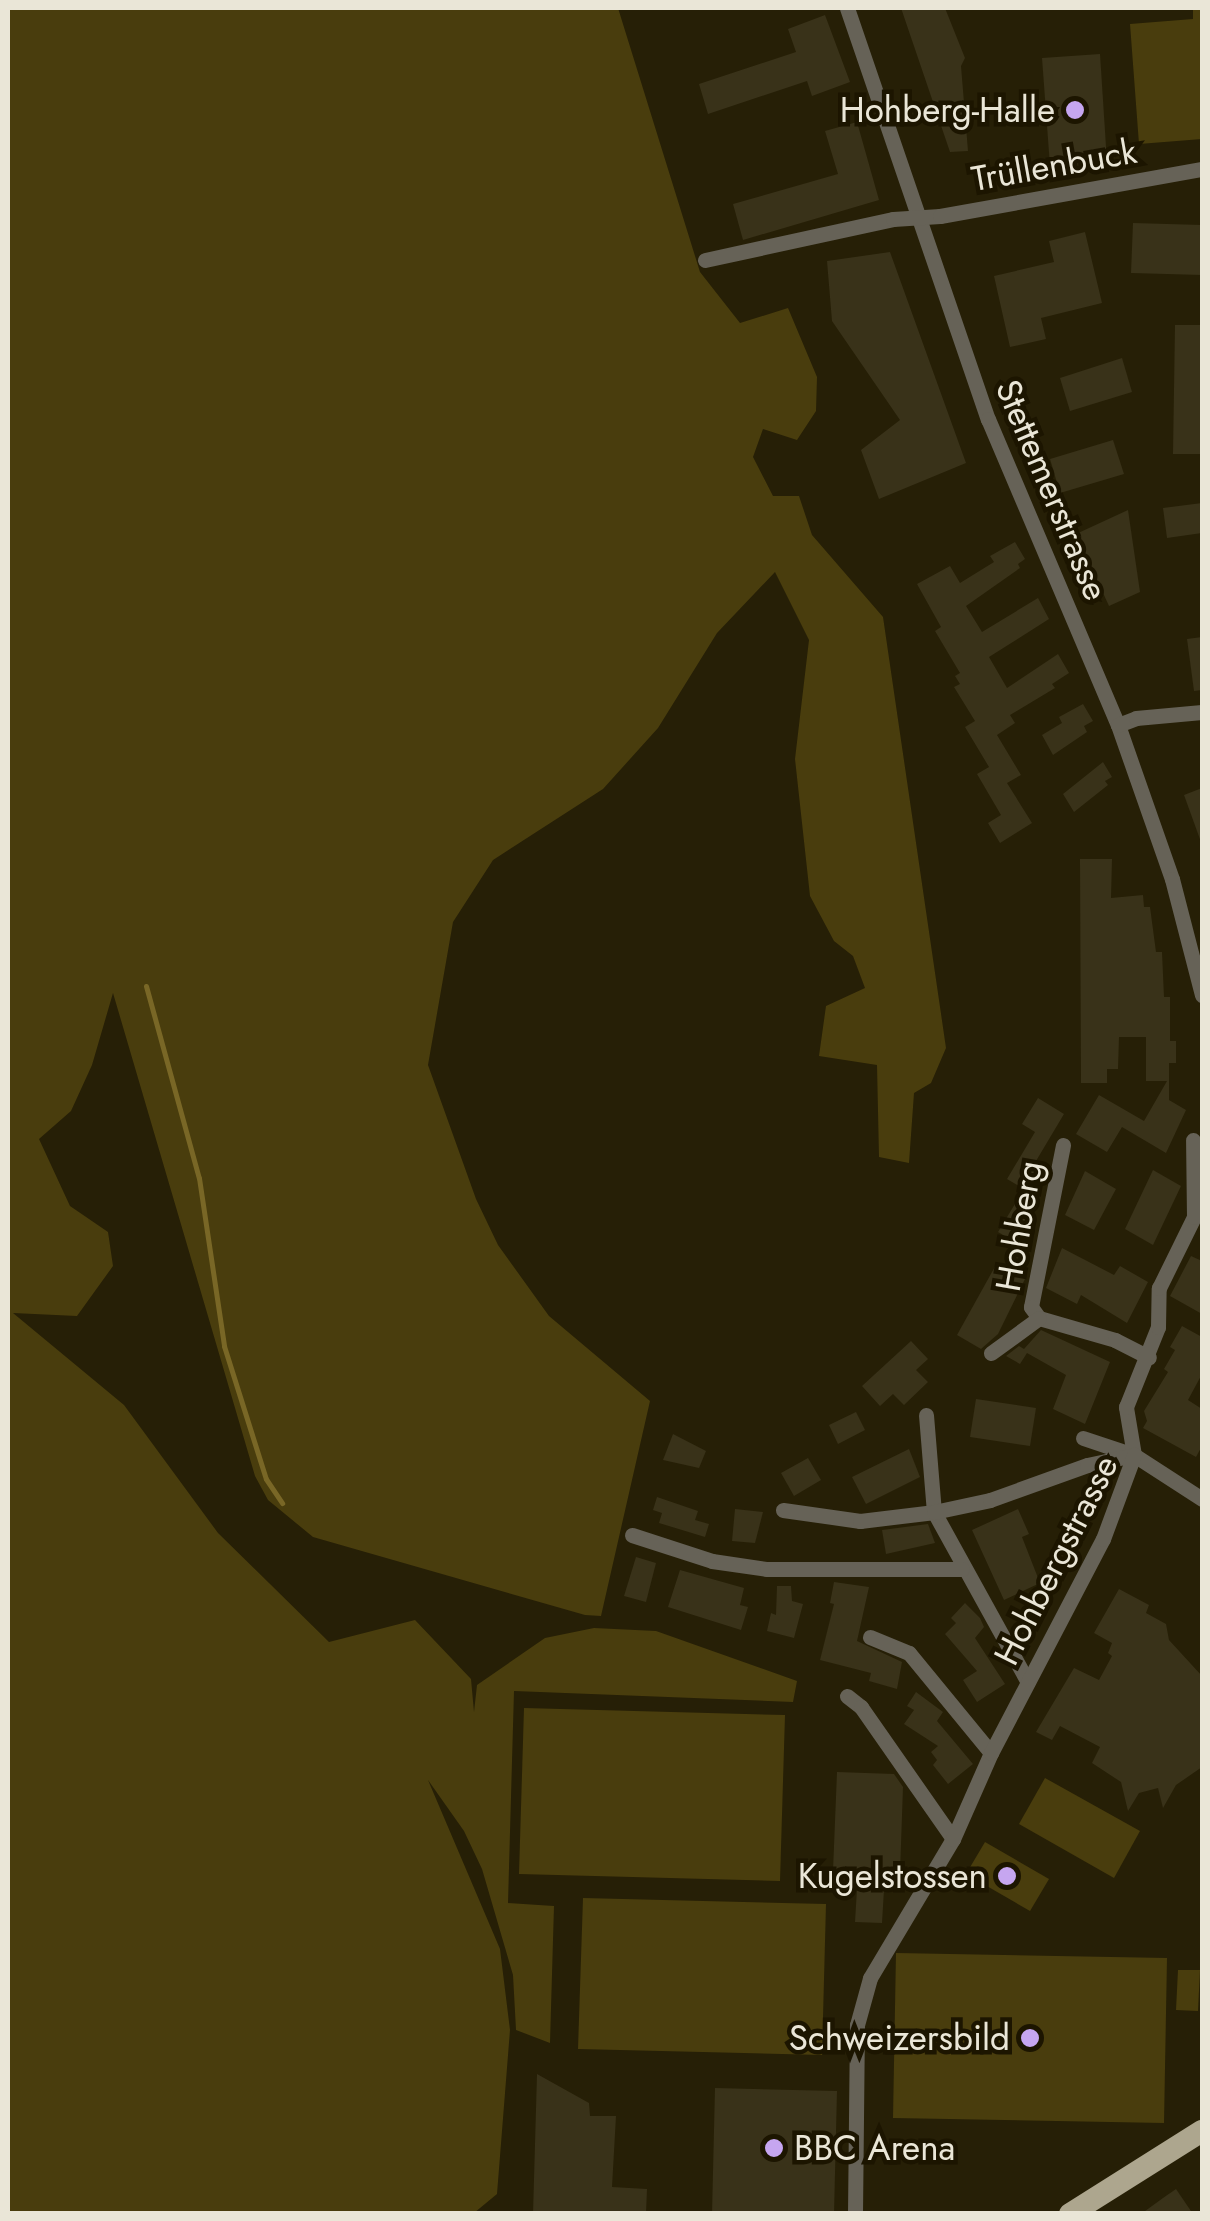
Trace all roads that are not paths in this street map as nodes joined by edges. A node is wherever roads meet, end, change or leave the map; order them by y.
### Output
1 (848, 8) edge
2 (1202, 169) edge
3 (916, 218) junction
4 (705, 260) dead end
5 (1202, 712) edge
6 (1118, 724) junction
7 (1202, 996) edge
8 (1193, 1140) dead end
9 (1063, 1145) dead end
10 (1039, 1318) junction
11 (991, 1353) dead end
12 (1148, 1356) junction
13 (926, 1415) dead end
14 (1083, 1438) dead end
15 (1134, 1455) junction
16 (1202, 1499) edge
17 (783, 1510) dead end
18 (934, 1512) junction
19 (632, 1535) dead end
20 (962, 1569) junction
21 (870, 1636) dead end
22 (1028, 1682) junction
23 (846, 1696) dead end
24 (991, 1753) junction
25 (953, 1839) junction
26 (1202, 2131) edge
27 (856, 2214) edge
28 (1070, 2214) edge

1 - 3 street, Stettemerstrasse
2 - 3 street, Trüllenbuck
3 - 4 street, Trüllenbuck
3 - 6 street, Stettemerstrasse
5 - 6 street
6 - 7 street, Stettemerstrasse
8 - 12 street
9 - 10 street, Hohberg
10 - 11 street
10 - 12 street, Hohberg
12 - 15 street
13 - 18 street
14 - 15 street
15 - 16 street, Hohbergstrasse
15 - 18 street
15 - 22 street, Hohbergstrasse
17 - 18 street
18 - 20 street
19 - 20 street
20 - 22 street
21 - 24 street
22 - 24 street, Hohbergstrasse
23 - 25 street
24 - 25 street, Hohbergstrasse
25 - 27 street, Hohbergstrasse
26 - 28 main road

